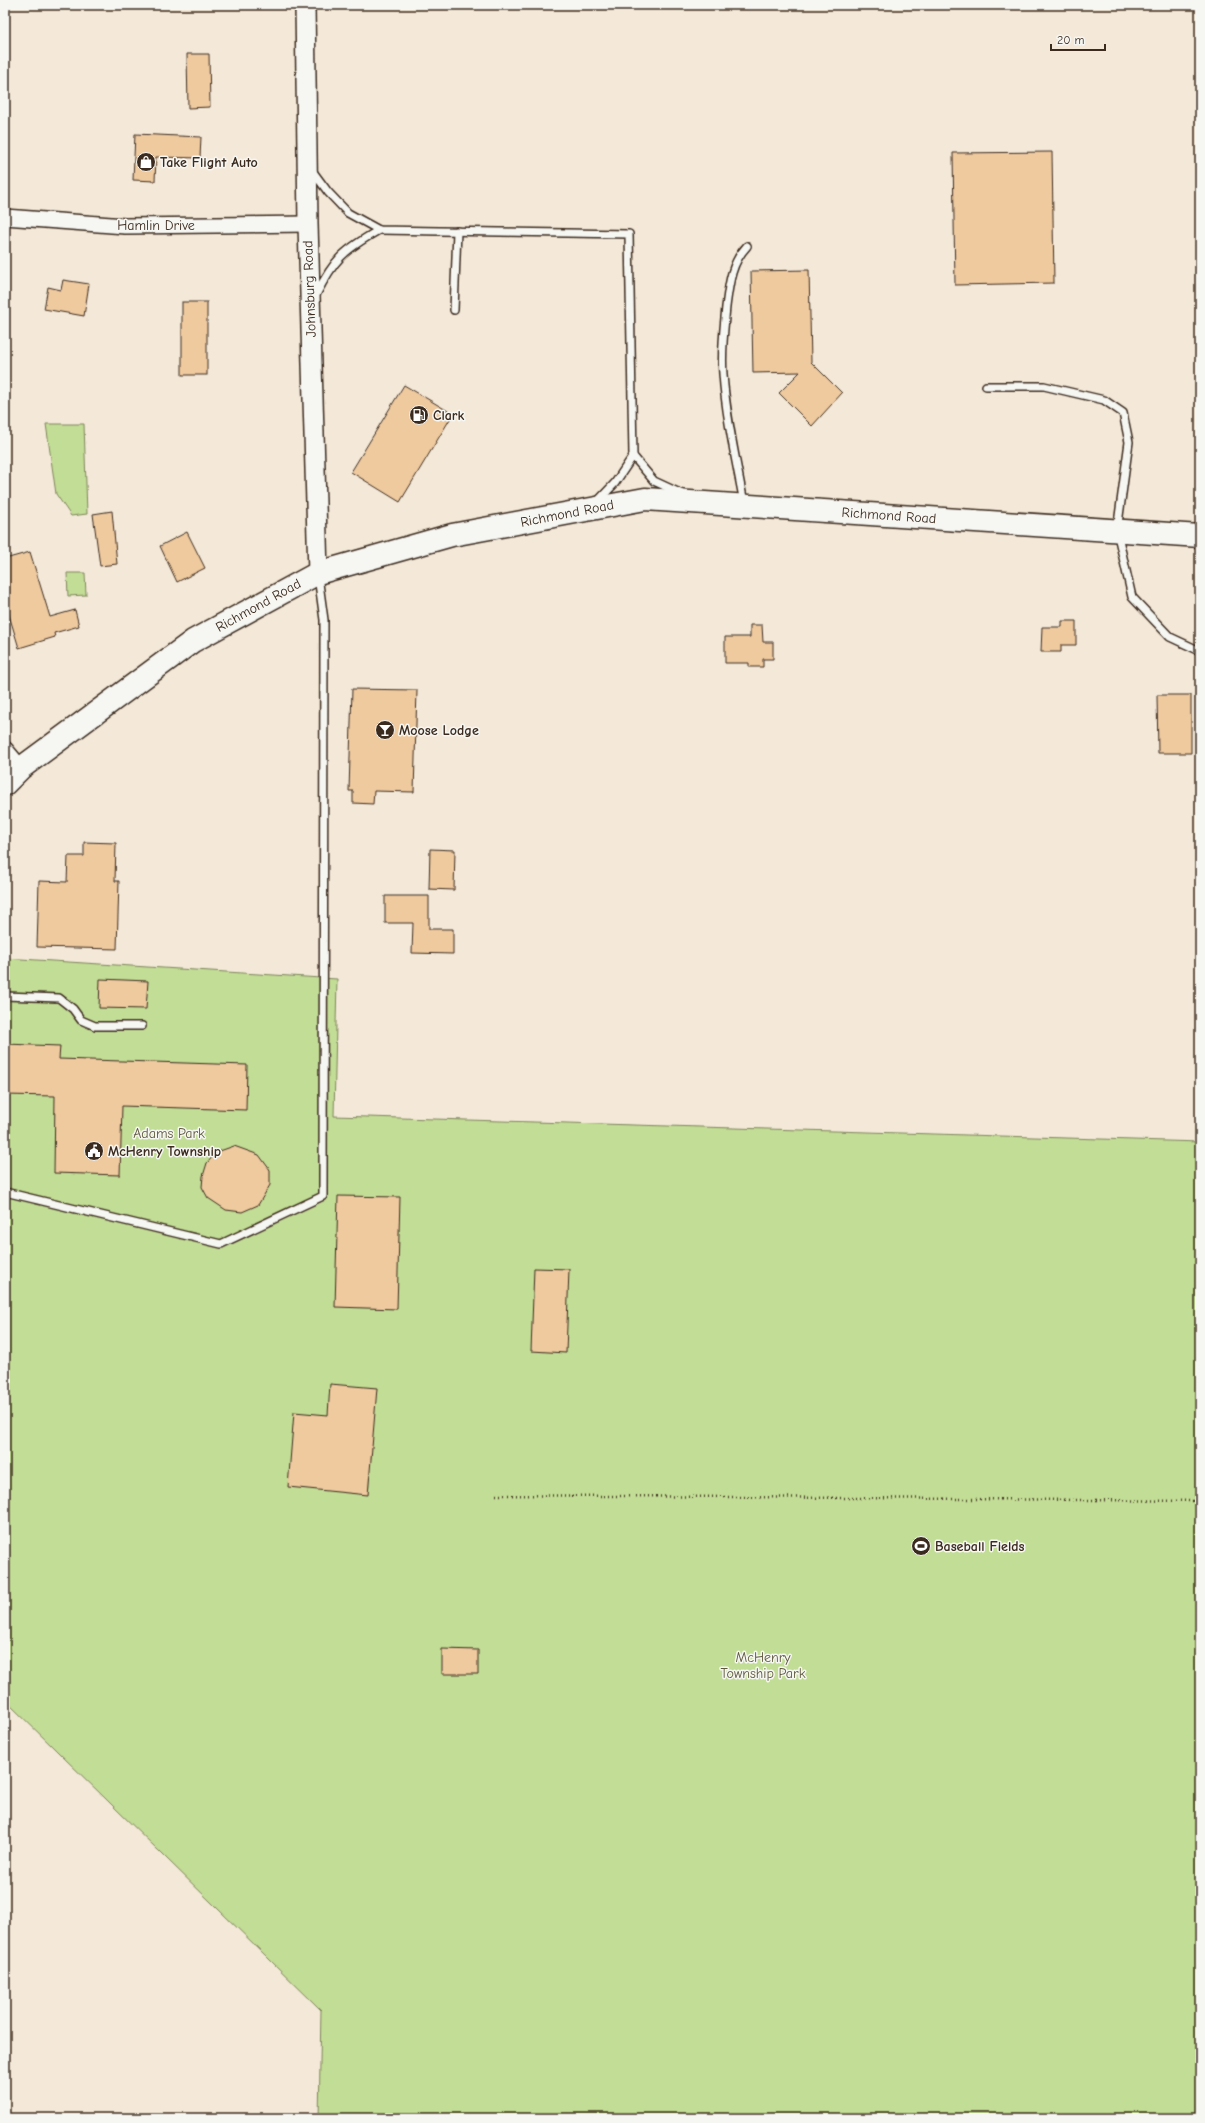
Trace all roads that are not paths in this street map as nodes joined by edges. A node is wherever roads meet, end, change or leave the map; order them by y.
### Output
1 (305, 5) edge
2 (307, 163) junction
3 (5, 217) edge
4 (308, 224) junction
5 (379, 230) junction
6 (457, 231) junction
7 (747, 246) dead end
8 (310, 306) junction
9 (454, 310) dead end
10 (986, 386) dead end
11 (633, 456) junction
12 (702, 502) junction
13 (744, 505) junction
14 (589, 509) junction
15 (1117, 531) junction
16 (1200, 536) edge
17 (318, 572) junction
18 (1200, 651) edge
19 (5, 749) edge
20 (22, 768) junction
21 (5, 784) edge
22 (5, 996) edge
23 (142, 1026) dead end
24 (5, 1192) edge

1 - 2 street, Johnsburg Road
2 - 4 street, Johnsburg Road
2 - 5 lane
3 - 4 street, Hamlin Drive
4 - 8 street, Johnsburg Road
5 - 6 lane
5 - 8 lane
6 - 9 lane
6 - 11 lane
7 - 13 lane
8 - 17 street, Johnsburg Road
10 - 15 lane
11 - 12 lane
11 - 14 lane
12 - 13 main road, Richmond Road
12 - 14 main road, Richmond Road
13 - 15 main road, Richmond Road
14 - 17 main road, Richmond Road
15 - 16 main road, Richmond Road
15 - 18 lane
17 - 20 main road, Richmond Road
17 - 24 lane
19 - 20 street
20 - 21 main road, Richmond Road
22 - 23 lane

